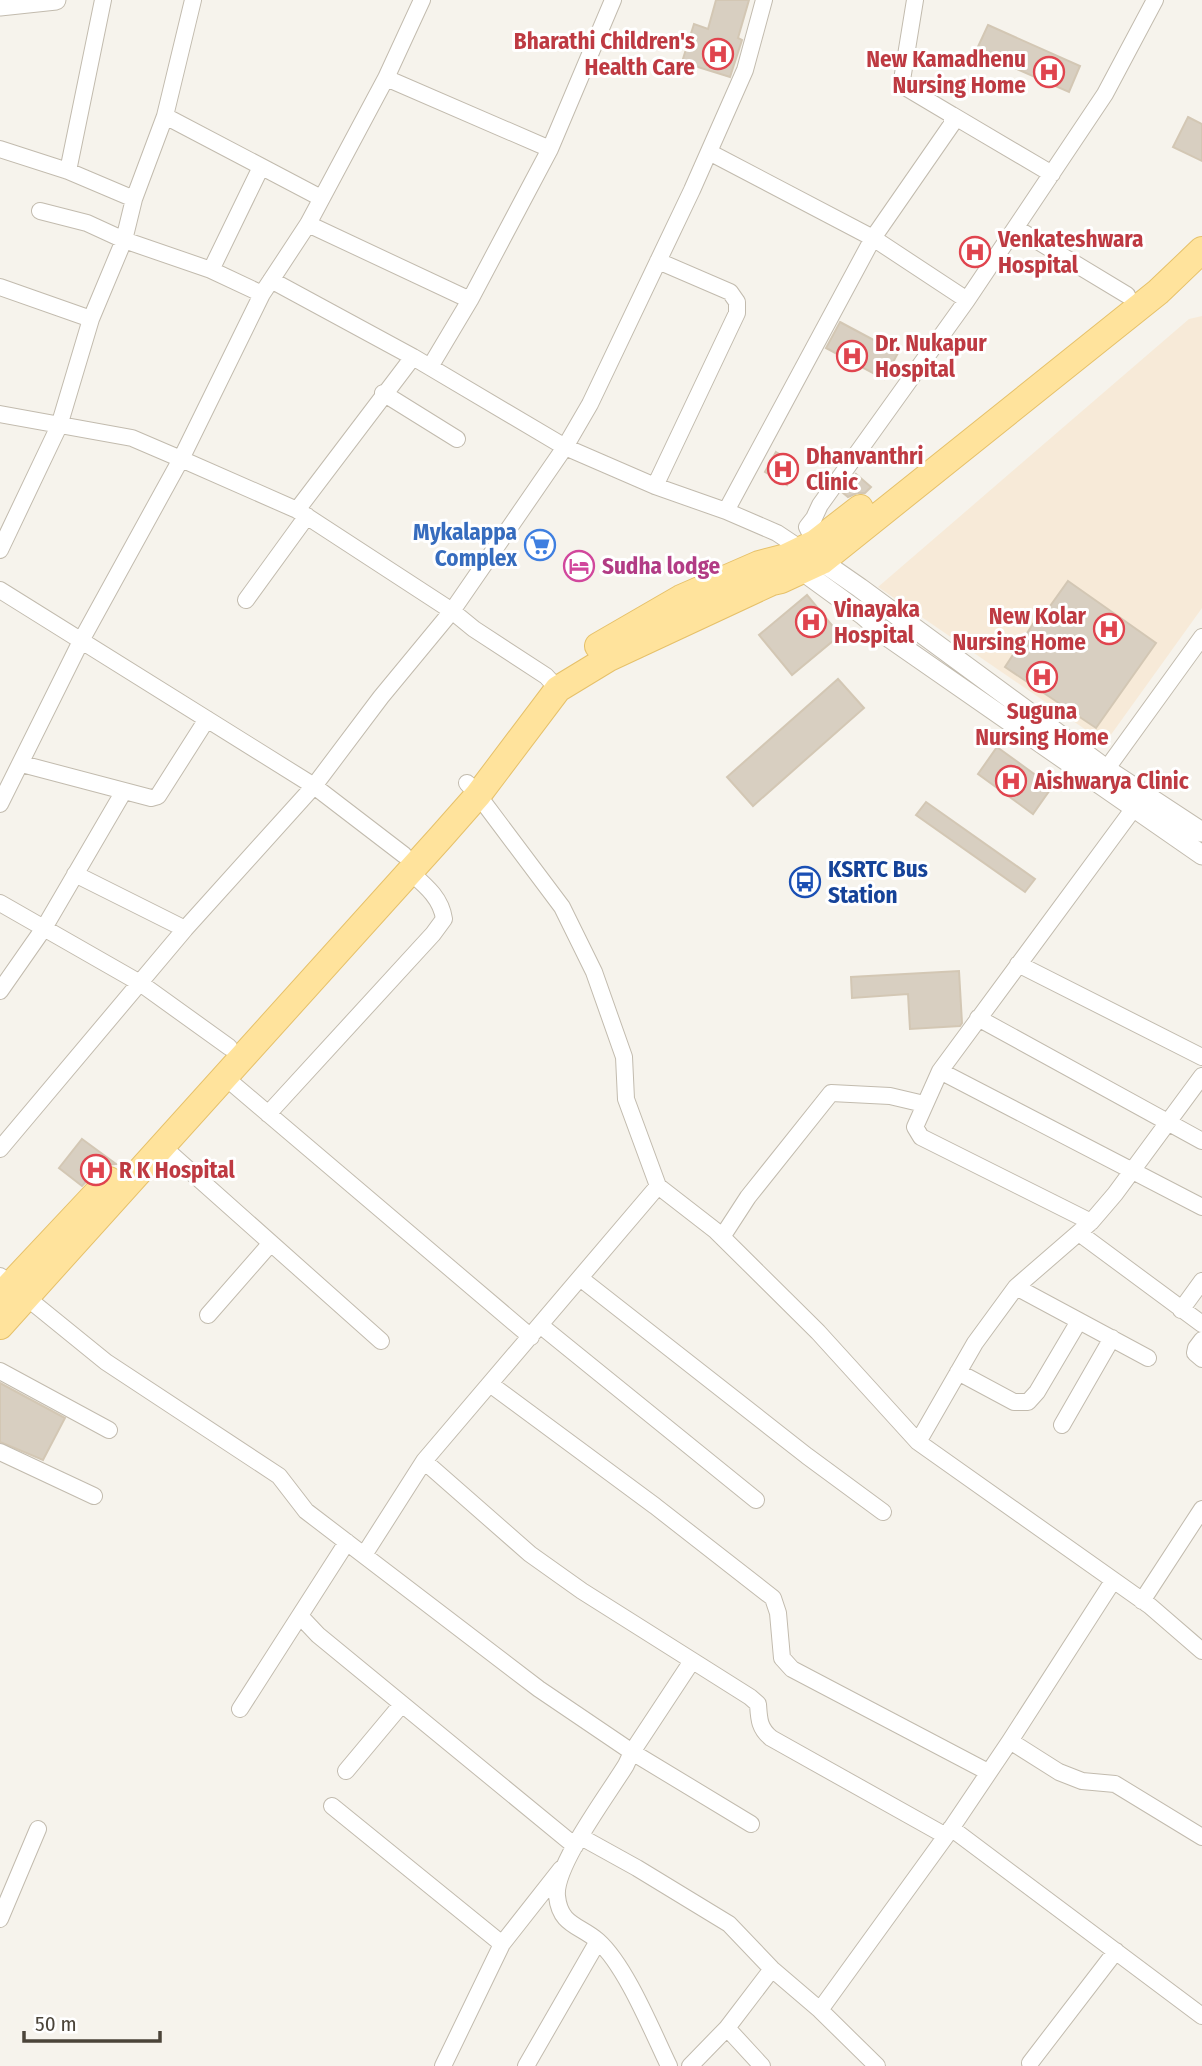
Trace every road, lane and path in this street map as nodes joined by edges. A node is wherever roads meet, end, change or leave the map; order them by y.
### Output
1 (55, 0) edge
2 (103, 0) edge
3 (192, 0) edge
4 (422, 0) edge
5 (613, 0) edge
6 (764, 0) edge
7 (915, 0) edge
8 (1155, 0) edge
9 (0, 6) edge
10 (386, 78) junction
11 (952, 115) junction
12 (165, 116) junction
13 (0, 149) edge
14 (550, 149) junction
15 (709, 152) junction
16 (261, 167) junction
17 (68, 171) junction
18 (1052, 174) junction
19 (321, 198) junction
20 (134, 199) junction
21 (40, 211) dead end
22 (308, 224) junction
23 (1016, 228) junction
24 (1202, 228) edge
25 (873, 238) junction
26 (124, 240) junction
27 (1202, 250) edge
28 (658, 261) junction
29 (211, 270) junction
30 (0, 287) edge
31 (267, 287) junction
32 (1127, 295) junction
33 (470, 300) junction
34 (967, 300) junction
35 (91, 319) junction
36 (412, 357) junction
37 (429, 366) junction
38 (383, 393) junction
39 (0, 414) edge
40 (59, 426) junction
41 (457, 439) dead end
42 (565, 447) junction
43 (181, 459) junction
44 (655, 486) junction
45 (726, 511) junction
46 (302, 513) junction
47 (0, 550) edge
48 (800, 552) junction
49 (0, 590) edge
50 (246, 600) dead end
51 (453, 611) junction
52 (1202, 637) edge
53 (82, 639) junction
54 (552, 682) junction
55 (207, 719) junction
56 (22, 764) junction
57 (6, 776) edge
58 (1101, 776) junction
59 (314, 786) junction
60 (472, 789) junction
61 (124, 791) junction
62 (0, 804) edge
63 (1134, 808) junction
64 (1202, 832) edge
65 (1202, 856) edge
66 (407, 863) junction
67 (75, 874) junction
68 (0, 903) edge
69 (44, 928) junction
70 (186, 929) junction
71 (1018, 964) junction
72 (140, 983) junction
73 (0, 991) edge
74 (978, 1018) junction
75 (229, 1047) junction
76 (1202, 1057) edge
77 (940, 1071) junction
78 (1202, 1076) edge
79 (226, 1078) junction
80 (924, 1104) junction
81 (268, 1114) junction
82 (1169, 1124) junction
83 (1202, 1141) edge
84 (162, 1146) junction
85 (0, 1149) edge
86 (1133, 1169) junction
87 (659, 1186) junction
88 (1202, 1207) edge
89 (1085, 1227) junction
90 (722, 1237) junction
91 (271, 1243) junction
92 (580, 1278) junction
93 (1202, 1281) edge
94 (1016, 1287) junction
95 (9, 1288) edge
96 (1181, 1310) junction
97 (208, 1315) dead end
98 (1079, 1321) junction
99 (1202, 1324) edge
100 (0, 1326) edge
101 (536, 1331) junction
102 (1112, 1339) junction
103 (1202, 1339) edge
104 (381, 1341) dead end
105 (1148, 1358) dead end
106 (1202, 1359) edge
107 (0, 1371) edge
108 (958, 1372) junction
109 (490, 1384) junction
110 (1062, 1425) dead end
111 (109, 1430) dead end
112 (918, 1442) junction
113 (0, 1452) edge
114 (424, 1461) junction
115 (94, 1496) dead end
116 (756, 1500) dead end
117 (1202, 1509) edge
118 (883, 1512) dead end
119 (347, 1542) junction
120 (364, 1555) junction
121 (1112, 1581) junction
122 (1142, 1601) junction
123 (301, 1617) junction
124 (1202, 1651) edge
125 (692, 1661) junction
126 (402, 1704) junction
127 (240, 1709) dead end
128 (1010, 1741) junction
129 (632, 1752) junction
130 (346, 1771) dead end
131 (989, 1772) junction
132 (332, 1806) dead end
133 (751, 1824) dead end
134 (38, 1829) dead end
135 (949, 1832) junction
136 (1202, 1837) edge
137 (578, 1842) junction
138 (562, 1867) junction
139 (0, 1919) edge
140 (598, 1941) junction
141 (502, 1944) junction
142 (1116, 1951) junction
143 (772, 1969) junction
144 (820, 2010) junction
145 (1202, 2016) edge
146 (727, 2028) junction
147 (1030, 2063) dead end
148 (443, 2066) edge
149 (526, 2066) edge
150 (669, 2066) edge
151 (690, 2066) edge
152 (762, 2066) edge
153 (877, 2066) edge

1 - 9 street
2 - 17 street
3 - 12 street
4 - 10 street
5 - 14 street
6 - 15 street
7 - 11 street
8 - 18 street
10 - 14 street
10 - 19 street
11 - 18 street
11 - 25 street
12 - 16 street
12 - 20 street
13 - 17 street
14 - 33 street
15 - 25 street
15 - 28 street
16 - 19 street
16 - 29 street
17 - 20 street
18 - 23 street
19 - 22 street
20 - 26 street
21 - 26 street
22 - 31 street
22 - 33 street
23 - 32 street
23 - 34 street
24 - 32 main road
25 - 34 street
25 - 45 street
26 - 29 street
26 - 35 street
27 - 48 main road
28 - 42 street
28 - 44 street
29 - 31 street
30 - 35 street
31 - 36 street
31 - 43 street
32 - 48 main road
33 - 37 street
34 - 48 street
35 - 40 street
36 - 37 street
36 - 38 street
37 - 42 street
38 - 41 street
38 - 46 street
39 - 40 street
40 - 43 street
40 - 47 street
42 - 44 street
42 - 51 street
43 - 46 street
43 - 53 street
44 - 45 street
45 - 48 street
46 - 50 street
46 - 51 street
48 - 54 main road
48 - 58 street
49 - 53 street
51 - 54 street
51 - 59 street
52 - 58 street
53 - 55 street
53 - 56 street
54 - 60 main road
55 - 59 street
55 - 61 street
56 - 57 street
56 - 61 street
57 - 62 street
58 - 63 street
58 - 64 street
59 - 66 street
59 - 70 street
60 - 66 main road
60 - 87 street
61 - 67 street
63 - 65 street
63 - 71 street
66 - 75 main road
66 - 79 main road
66 - 81 street
67 - 69 street
67 - 70 street
68 - 69 street
69 - 72 street
69 - 73 street
70 - 72 street
71 - 74 street
71 - 76 street
72 - 75 street
72 - 85 street
74 - 77 street
74 - 82 street
75 - 95 main road
77 - 80 street
77 - 86 street
78 - 82 street
79 - 81 street
79 - 84 main road
80 - 89 street
80 - 90 street
81 - 101 street
82 - 83 street
82 - 86 street
84 - 91 street
84 - 95 main road
86 - 88 street
86 - 89 street
87 - 90 street
87 - 92 street
89 - 94 street
89 - 96 street
90 - 112 street
91 - 97 street
91 - 104 street
92 - 101 street
92 - 118 street
93 - 96 street
94 - 98 street
94 - 108 street
95 - 100 main road
95 - 119 street
96 - 99 street
98 - 102 street
98 - 108 street
101 - 109 street
101 - 116 street
102 - 105 street
102 - 110 street
103 - 106 street
107 - 111 street
108 - 112 street
109 - 114 street
109 - 131 street
112 - 121 street
113 - 115 street
114 - 120 street
114 - 125 street
117 - 122 street
119 - 120 street
119 - 123 street
120 - 129 street
121 - 122 street
121 - 128 street
122 - 124 street
123 - 126 street
123 - 127 street
125 - 129 street
125 - 135 street
126 - 130 street
126 - 137 street
128 - 131 street
128 - 136 street
129 - 133 street
129 - 137 street
131 - 135 street
132 - 141 street
134 - 139 street
135 - 142 street
135 - 144 street
137 - 138 street
137 - 143 street
138 - 140 street
138 - 141 street
140 - 149 street
140 - 150 street
141 - 148 street
142 - 145 street
142 - 147 street
143 - 144 street
143 - 146 street
144 - 153 street
146 - 151 street
146 - 152 street

